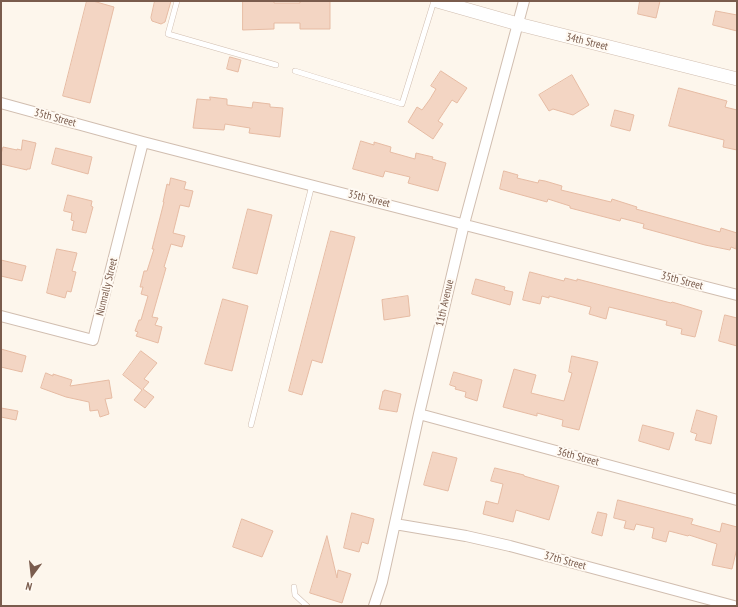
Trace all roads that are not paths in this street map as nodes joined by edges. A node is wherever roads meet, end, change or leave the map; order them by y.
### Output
1 (177, 1) edge
2 (436, 1) edge
3 (524, 1) edge
4 (518, 24) junction
5 (276, 65) dead end
6 (295, 71) dead end
7 (737, 79) edge
8 (1, 103) edge
9 (143, 142) junction
10 (312, 185) junction
11 (464, 224) junction
12 (737, 295) edge
13 (1, 316) edge
14 (419, 414) junction
15 (251, 425) dead end
16 (737, 500) edge
17 (395, 524) junction
18 (294, 587) dead end
19 (307, 606) edge
20 (374, 606) edge
21 (734, 606) edge

1 - 5 lane
2 - 4 street, 34th Street
2 - 6 lane
3 - 4 street, 11th Avenue
4 - 7 street, 34th Street
4 - 11 street, 11th Avenue
8 - 9 street, 35th Street
9 - 10 street, 35th Street
9 - 13 street, Nunnally Street
10 - 11 street, 35th Street
10 - 15 lane
11 - 12 street, 35th Street
11 - 14 street, 11th Avenue
14 - 16 street, 36th Street
14 - 17 street, 11th Avenue
17 - 20 street, 11th Avenue
17 - 21 street, 37th Street
18 - 19 lane

